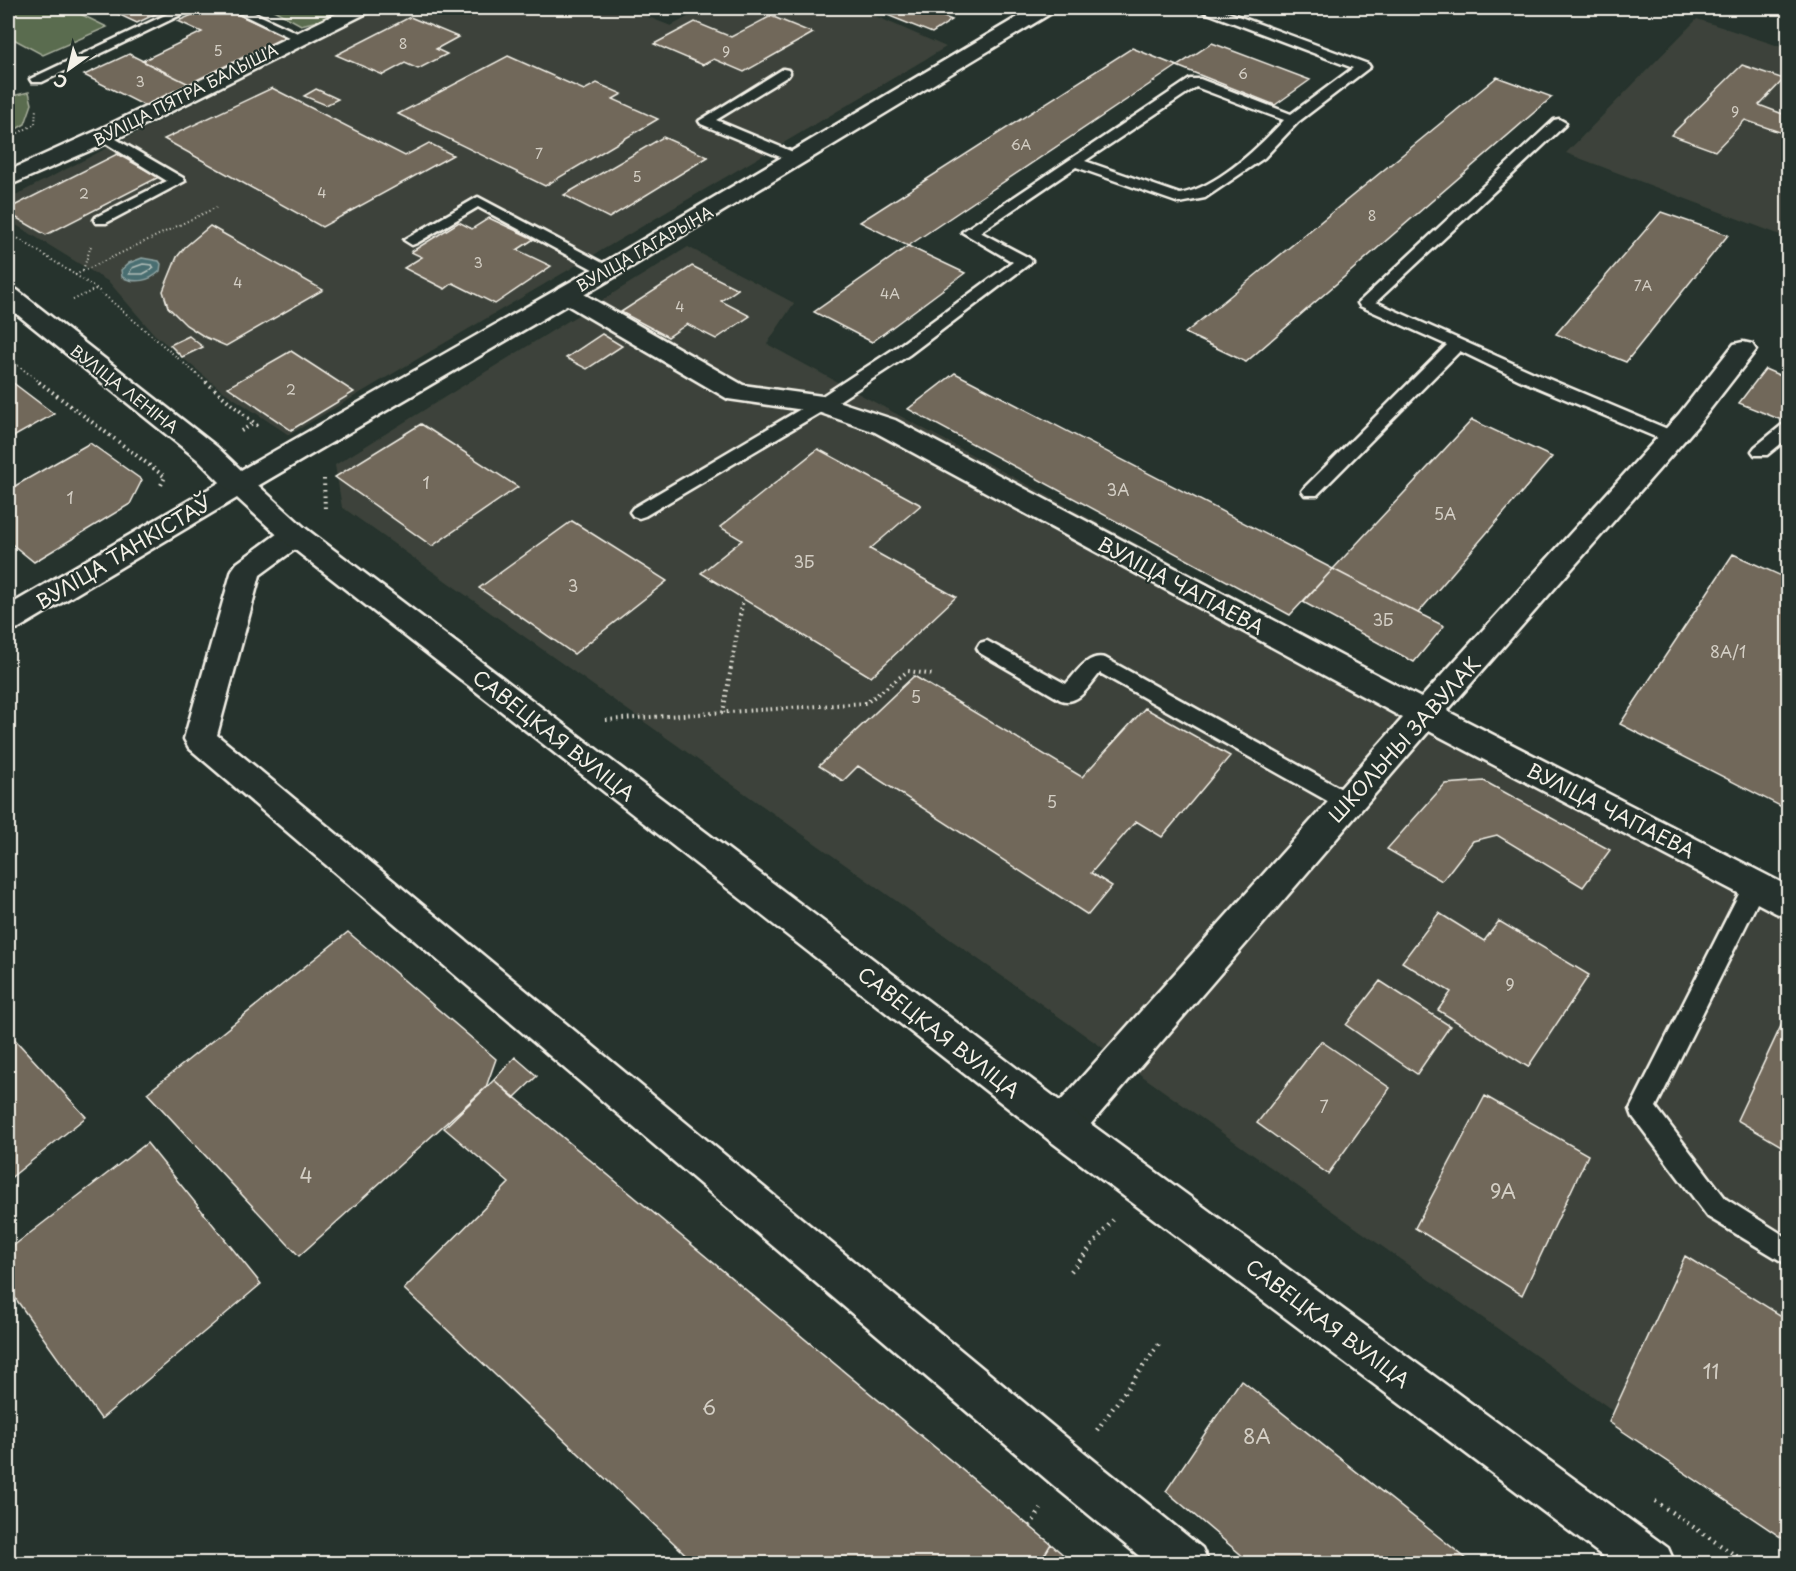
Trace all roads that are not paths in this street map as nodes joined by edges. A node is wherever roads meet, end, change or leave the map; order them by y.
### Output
1 (189, 8) edge
2 (235, 8) edge
3 (362, 8) edge
4 (1046, 8) edge
5 (1206, 8) edge
6 (300, 37) junction
7 (783, 73) dead end
8 (37, 79) dead end
9 (1293, 119) junction
10 (1560, 123) dead end
11 (104, 136) junction
12 (795, 158) junction
13 (1074, 162) junction
14 (8, 179) edge
15 (101, 220) dead end
16 (412, 240) dead end
17 (607, 271) junction
18 (566, 294) junction
19 (8, 295) edge
20 (1458, 344) junction
21 (1743, 350) dead end
22 (822, 404) junction
23 (1788, 429) edge
24 (1671, 437) junction
25 (1761, 451) dead end
26 (239, 484) junction
27 (1311, 491) dead end
28 (639, 512) dead end
29 (295, 535) junction
30 (8, 620) edge
31 (987, 648) dead end
32 (1425, 714) junction
33 (1347, 802) junction
34 (1755, 885) junction
35 (1788, 903) edge
36 (1063, 1127) junction
37 (1788, 1252) edge
38 (1186, 1563) edge
39 (1652, 1563) edge

1 - 8 lane
2 - 6 lane
3 - 6 street, ВУЛІЦА ПЯТРА БАЛЫША
4 - 12 street, ВУЛІЦА ГАГАРЫНА
5 - 9 lane
6 - 11 street, ВУЛІЦА ПЯТРА БАЛЫША
7 - 12 lane
9 - 13 lane
9 - 13 lane
10 - 20 lane
11 - 14 street, ВУЛІЦА ПЯТРА БАЛЫША
11 - 15 lane
12 - 17 street, ВУЛІЦА ГАГАРЫНА
13 - 22 lane
16 - 17 lane
17 - 18 street, ВУЛІЦА ГАГАРЫНА
18 - 22 street, ВУЛІЦА ЧАПАЕВА
18 - 26 street, ВУЛІЦА ГАГАРЫНА
19 - 26 street, ВУЛІЦА ЛЕНІНА
20 - 24 lane
20 - 27 lane
21 - 24 street, ШКОЛЬНЫ ЗАВУЛАК
22 - 28 lane
22 - 32 street, ВУЛІЦА ЧАПАЕВА
23 - 25 lane
24 - 32 street, ШКОЛЬНЫ ЗАВУЛАК
26 - 29 street, САВЕЦКАЯ ВУЛІЦА
26 - 30 street, ВУЛІЦА ТАНКІСТАЎ
29 - 36 street, САВЕЦКАЯ ВУЛІЦА
29 - 38 street
31 - 33 lane
32 - 33 street, ШКОЛЬНЫ ЗАВУЛАК
32 - 34 street, ВУЛІЦА ЧАПАЕВА
33 - 36 street, ШКОЛЬНЫ ЗАВУЛАК
34 - 35 street, ВУЛІЦА ЧАПАЕВА
34 - 37 lane
36 - 39 street, САВЕЦКАЯ ВУЛІЦА

